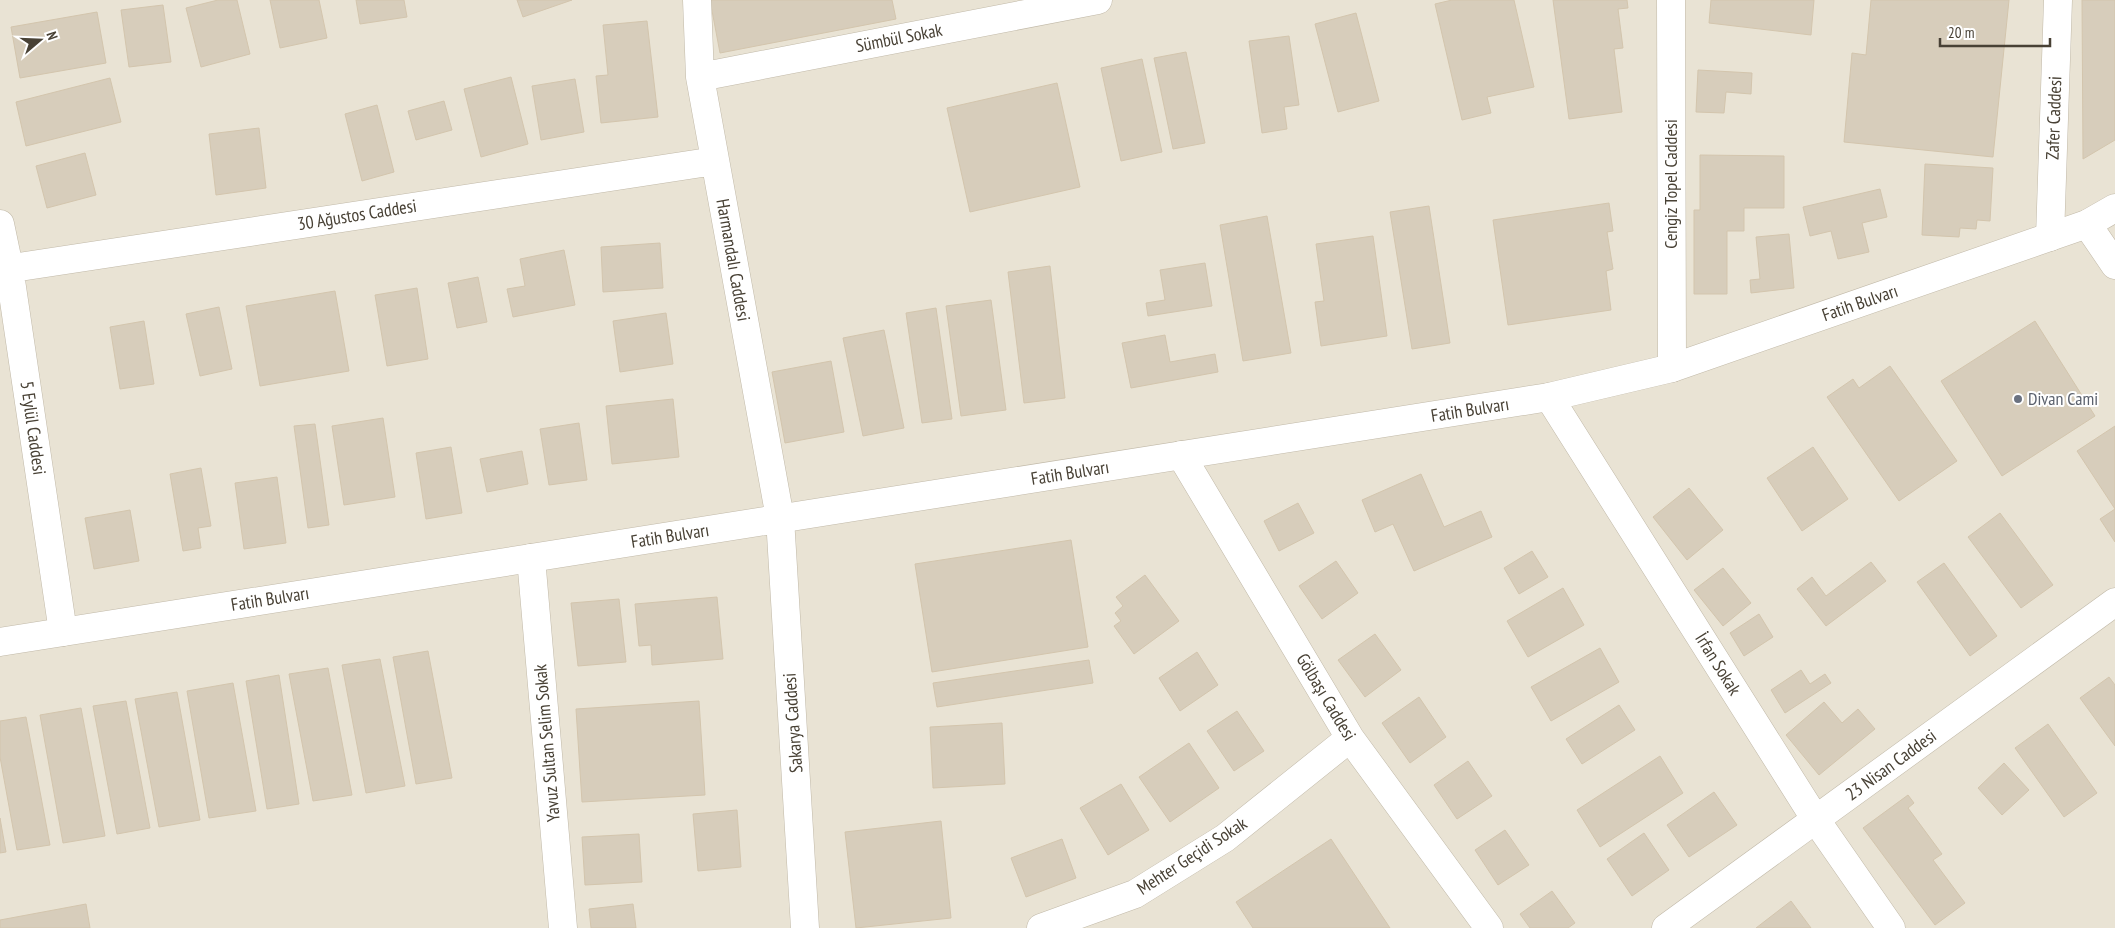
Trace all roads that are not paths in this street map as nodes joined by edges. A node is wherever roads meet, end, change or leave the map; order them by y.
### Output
1 (697, 0) edge
2 (1098, 0) edge
3 (1671, 0) edge
4 (2058, 0) edge
5 (700, 77) junction
6 (715, 160) junction
7 (2115, 208) edge
8 (0, 224) edge
9 (2087, 224) junction
10 (2050, 237) junction
11 (2115, 265) edge
12 (5, 269) edge
13 (1672, 368) junction
14 (1549, 397) junction
15 (1181, 455) junction
16 (780, 518) junction
17 (531, 558) junction
18 (2115, 602) edge
19 (63, 632) junction
20 (0, 642) edge
21 (1350, 738) junction
22 (1816, 820) junction
23 (563, 928) edge
24 (805, 928) edge
25 (1042, 928) edge
26 (1489, 928) edge
27 (1666, 928) edge
28 (1891, 928) edge

1 - 5 street, Harmandalı Caddesi
2 - 5 street, Sümbül Sokak
3 - 13 street, Cengiz Topel Caddesi
4 - 10 street, Zafer Caddesi
5 - 6 street, Harmandalı Caddesi
6 - 12 street, 30 Ağustos Caddesi
6 - 16 street, Harmandalı Caddesi
7 - 9 street, Fatih Bulvarı
8 - 12 street, 5 Eylül Caddesi
9 - 10 street, Fatih Bulvarı
9 - 11 street
10 - 13 street, Fatih Bulvarı
12 - 19 street, 5 Eylül Caddesi
13 - 14 street, Fatih Bulvarı
14 - 15 street, Fatih Bulvarı
14 - 22 street, İrfan Sokak
15 - 16 street, Fatih Bulvarı
15 - 21 street, Gölbaşı Caddesi
16 - 17 street, Fatih Bulvarı
16 - 24 street, Sakarya Caddesi
17 - 19 street, Fatih Bulvarı
17 - 23 street, Yavuz Sultan Selim Sokak
18 - 22 street, 23 Nisan Caddesi
19 - 20 street, Fatih Bulvarı
21 - 25 street, Mehter Geçidi Sokak
21 - 26 street, Gölbaşı Caddesi
22 - 27 street, 23 Nisan Caddesi
22 - 28 street, İrfan Sokak

